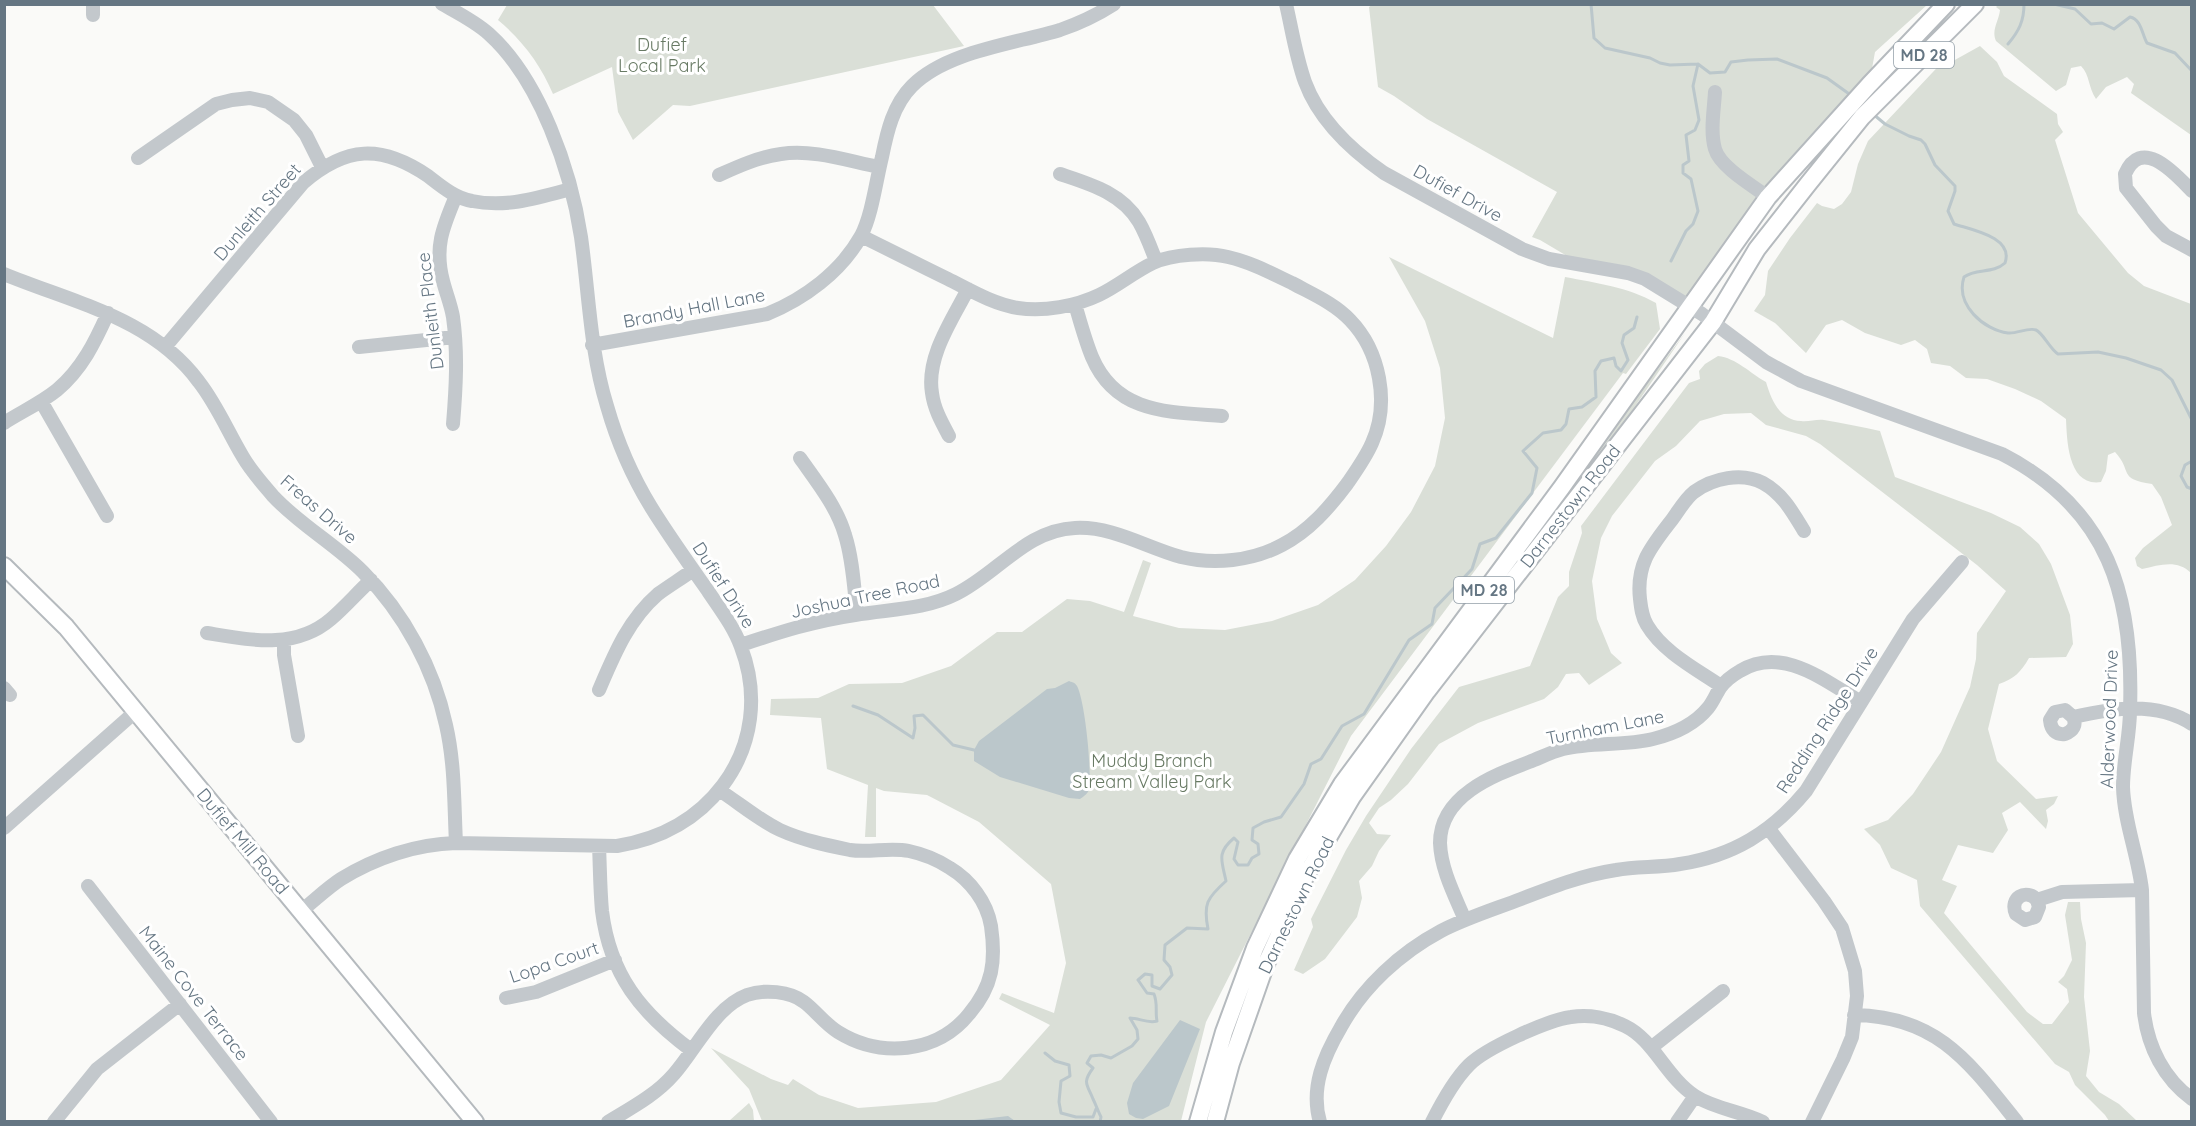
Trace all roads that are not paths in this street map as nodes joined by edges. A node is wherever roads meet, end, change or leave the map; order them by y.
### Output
1 (1114, 4) edge
2 (1286, 4) edge
3 (1946, 4) edge
4 (1975, 4) edge
5 (447, 6) edge
6 (1715, 92) dead end
7 (1862, 105) junction
8 (138, 158) dead end
9 (322, 167) junction
10 (879, 167) junction
11 (1060, 174) dead end
12 (718, 175) dead end
13 (571, 189) junction
14 (2192, 191) edge
15 (456, 196) junction
16 (1768, 197) junction
17 (861, 236) junction
18 (2192, 250) edge
19 (1156, 261) junction
20 (4, 274) edge
21 (968, 289) junction
22 (1075, 304) junction
23 (108, 313) junction
24 (1702, 314) junction
25 (455, 337) junction
26 (592, 345) junction
27 (165, 347) junction
28 (359, 347) dead end
29 (41, 401) junction
30 (1222, 416) dead end
31 (4, 423) edge
32 (453, 424) dead end
33 (949, 436) dead end
34 (800, 458) dead end
35 (107, 516) dead end
36 (1804, 531) dead end
37 (1962, 562) dead end
38 (4, 566) edge
39 (693, 570) junction
40 (370, 580) junction
41 (857, 614) junction
42 (207, 633) dead end
43 (284, 640) junction
44 (741, 645) junction
45 (1721, 686) junction
46 (599, 690) dead end
47 (1861, 702) junction
48 (2130, 708) junction
49 (135, 712) junction
50 (2073, 717) dead end
51 (2192, 724) edge
52 (298, 736) dead end
53 (719, 790) junction
54 (4, 828) edge
55 (1769, 829) junction
56 (456, 843) junction
57 (599, 846) junction
58 (88, 886) dead end
59 (2142, 890) junction
60 (2037, 900) dead end
61 (301, 911) junction
62 (1465, 921) junction
63 (615, 960) junction
64 (1723, 991) dead end
65 (506, 998) dead end
66 (180, 1004) junction
67 (1854, 1015) junction
68 (1652, 1047) junction
69 (691, 1050) junction
70 (1695, 1096) junction
71 (2192, 1099) edge
72 (54, 1122) edge
73 (271, 1122) edge
74 (475, 1122) edge
75 (608, 1122) edge
76 (1198, 1122) edge
77 (1215, 1122) edge
78 (1320, 1122) edge
79 (1432, 1122) edge
80 (1677, 1122) edge
81 (1762, 1122) edge
82 (1812, 1122) edge
83 (2017, 1122) edge

1 - 10 street, Brandy Hall Lane
2 - 24 street, Dufief Drive
3 - 7 main road, Darnestown Road / MD 28
4 - 7 main road, Darnestown Road / MD 28
5 - 13 street, Dufief Drive
6 - 16 street
7 - 16 main road, Darnestown Road / MD 28
7 - 24 main road, Darnestown Road / MD 28
8 - 9 street
9 - 15 street, Dunleith Street
9 - 27 street, Dunleith Street
10 - 12 street
10 - 17 street, Brandy Hall Lane
11 - 19 street
13 - 15 street, Dunleith Street
13 - 26 street, Dufief Drive
14 - 18 street
15 - 25 street, Dunleith Place
16 - 24 main road, Darnestown Road / MD 28
17 - 21 street, Joshua Tree Road
17 - 26 street, Brandy Hall Lane
19 - 22 street, Joshua Tree Road
19 - 41 street, Joshua Tree Road
20 - 23 street, Freas Drive
21 - 22 street, Joshua Tree Road
21 - 33 street
22 - 30 street
23 - 27 street, Freas Drive
23 - 29 street
24 - 48 street, Alderwood Drive
24 - 76 main road, Darnestown Road / MD 28
24 - 77 main road, Darnestown Road / MD 28
25 - 28 street
25 - 32 street, Dunleith Place
26 - 39 street, Dufief Drive
27 - 40 street, Freas Drive
29 - 31 street
29 - 35 street
34 - 41 street
36 - 45 street
37 - 47 street, Redding Ridge Drive
38 - 49 main road, Dufief Mill Road
39 - 44 street, Dufief Drive
39 - 46 street
40 - 43 street
40 - 56 street, Freas Drive
41 - 44 street, Joshua Tree Road
42 - 43 street
43 - 52 street
44 - 53 street, Dufief Drive
45 - 47 street, Turnham Lane
45 - 62 street, Turnham Lane
47 - 55 street, Redding Ridge Drive
48 - 50 street
48 - 51 street
48 - 59 street, Alderwood Drive
49 - 54 street
49 - 61 main road, Dufief Mill Road
53 - 57 street, Dufief Drive
53 - 69 street
55 - 62 street, Redding Ridge Drive
55 - 67 street
56 - 57 street, Dufief Drive
56 - 61 street, Dufief Drive
57 - 63 street
58 - 66 street, Maine Cove Terrace
59 - 60 street
59 - 71 street, Alderwood Drive
61 - 74 main road, Dufief Mill Road
62 - 78 street, Redding Ridge Drive
63 - 65 street, Lopa Court
63 - 69 street
64 - 68 street
66 - 72 street
66 - 73 street, Maine Cove Terrace
67 - 82 street
67 - 83 street
68 - 70 street
68 - 79 street
69 - 75 street
70 - 80 street
70 - 81 street

